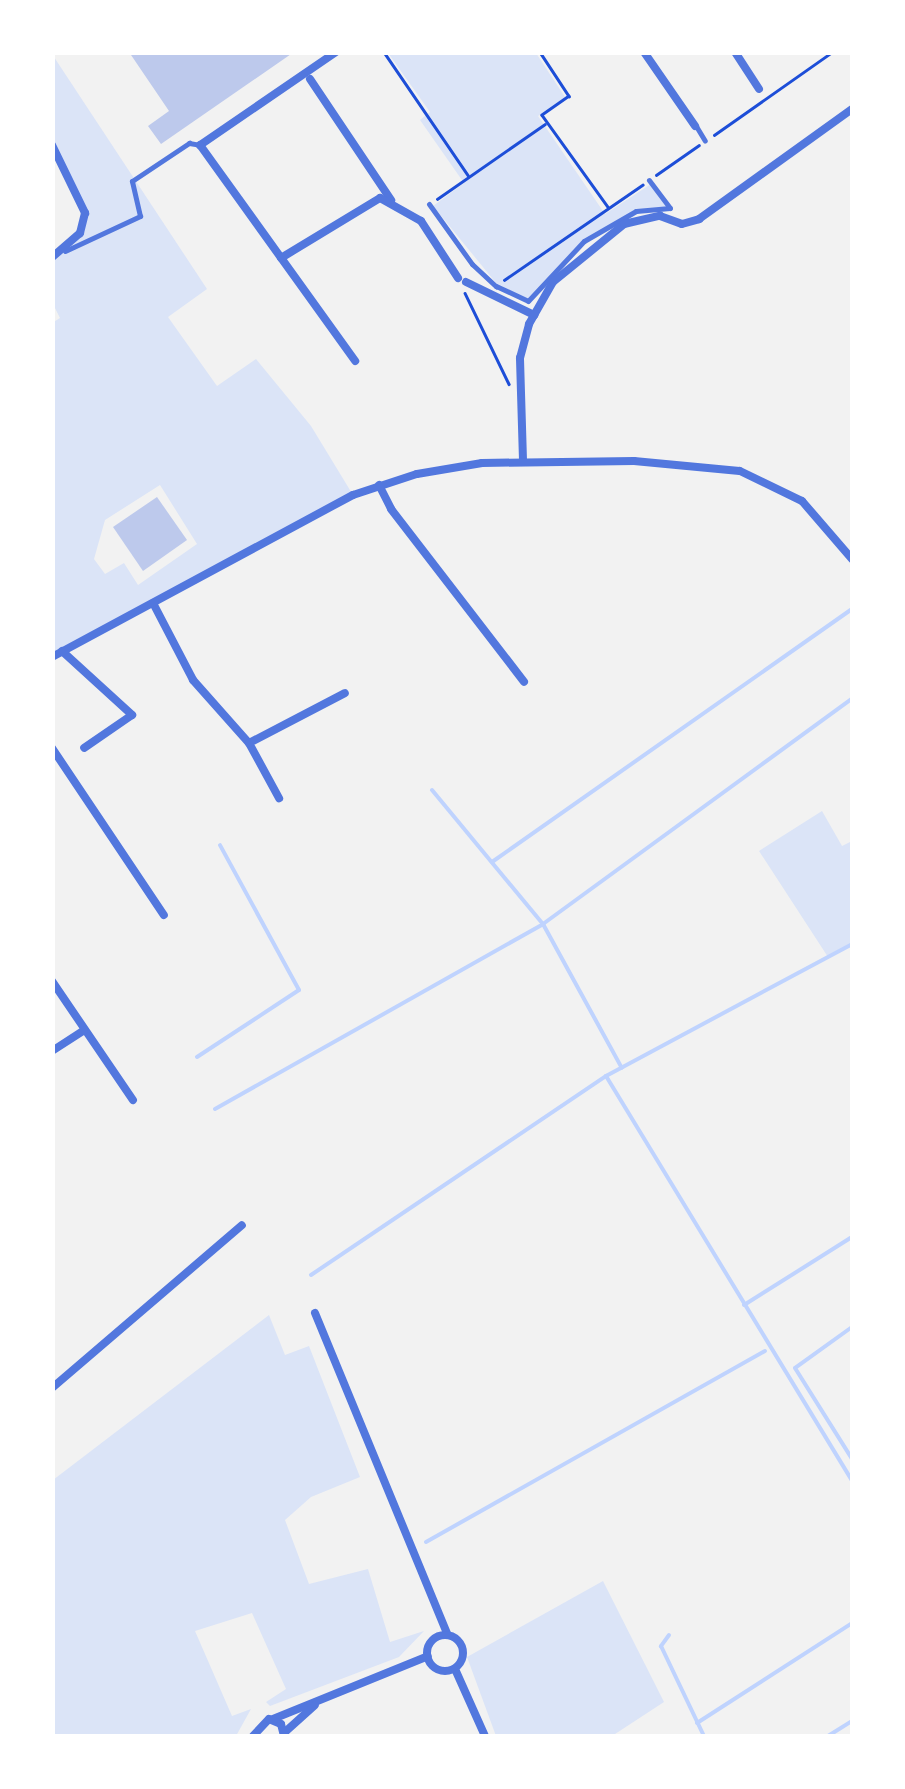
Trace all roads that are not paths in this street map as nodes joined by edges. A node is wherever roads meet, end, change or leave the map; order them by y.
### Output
1 (336, 52) edge
2 (644, 52) edge
3 (735, 52) edge
4 (310, 79) dead end
5 (759, 89) dead end
6 (852, 109) edge
7 (696, 126) joint
8 (705, 141) dead end
9 (52, 145) edge
10 (200, 145) junction
11 (649, 180) dead end
12 (392, 202) junction
13 (430, 204) road end
14 (65, 251) junction
15 (52, 257) edge
16 (281, 258) junction
17 (534, 314) junction
18 (355, 361) dead end
19 (523, 460) junction
20 (380, 485) junction
21 (852, 560) edge
22 (153, 604) junction
23 (62, 651) junction
24 (52, 657) edge
25 (524, 682) dead end
26 (346, 693) dead end
27 (249, 743) junction
28 (52, 748) edge
29 (84, 748) dead end
30 (278, 798) dead end
31 (164, 915) dead end
32 (52, 981) edge
33 (84, 1030) junction
34 (52, 1052) edge
35 (133, 1100) dead end
36 (242, 1225) dead end
37 (315, 1313) dead end
38 (52, 1388) edge
39 (448, 1635) junction
40 (428, 1656) junction
41 (455, 1669) junction
42 (323, 1700) junction
43 (273, 1720) junction
44 (255, 1735) edge
45 (284, 1735) edge
46 (484, 1736) edge

1 - 10 street
2 - 7 street
3 - 5 street
4 - 12 street
6 - 17 street
7 - 8 street
9 - 14 street
10 - 14 street
10 - 16 street
11 - 13 street
12 - 16 street
12 - 17 street
14 - 15 street
16 - 18 street
17 - 19 street
19 - 20 street
19 - 21 street
20 - 22 street
20 - 25 street
22 - 23 street
22 - 27 street
23 - 24 street
23 - 29 street
26 - 27 street
27 - 30 street
28 - 31 street
32 - 33 street
33 - 34 street
33 - 35 street
36 - 38 street
37 - 39 street
39 - 40 street
39 - 41 street
40 - 41 street
40 - 42 street
41 - 46 street
42 - 43 street
42 - 45 street
43 - 44 street
43 - 45 street

